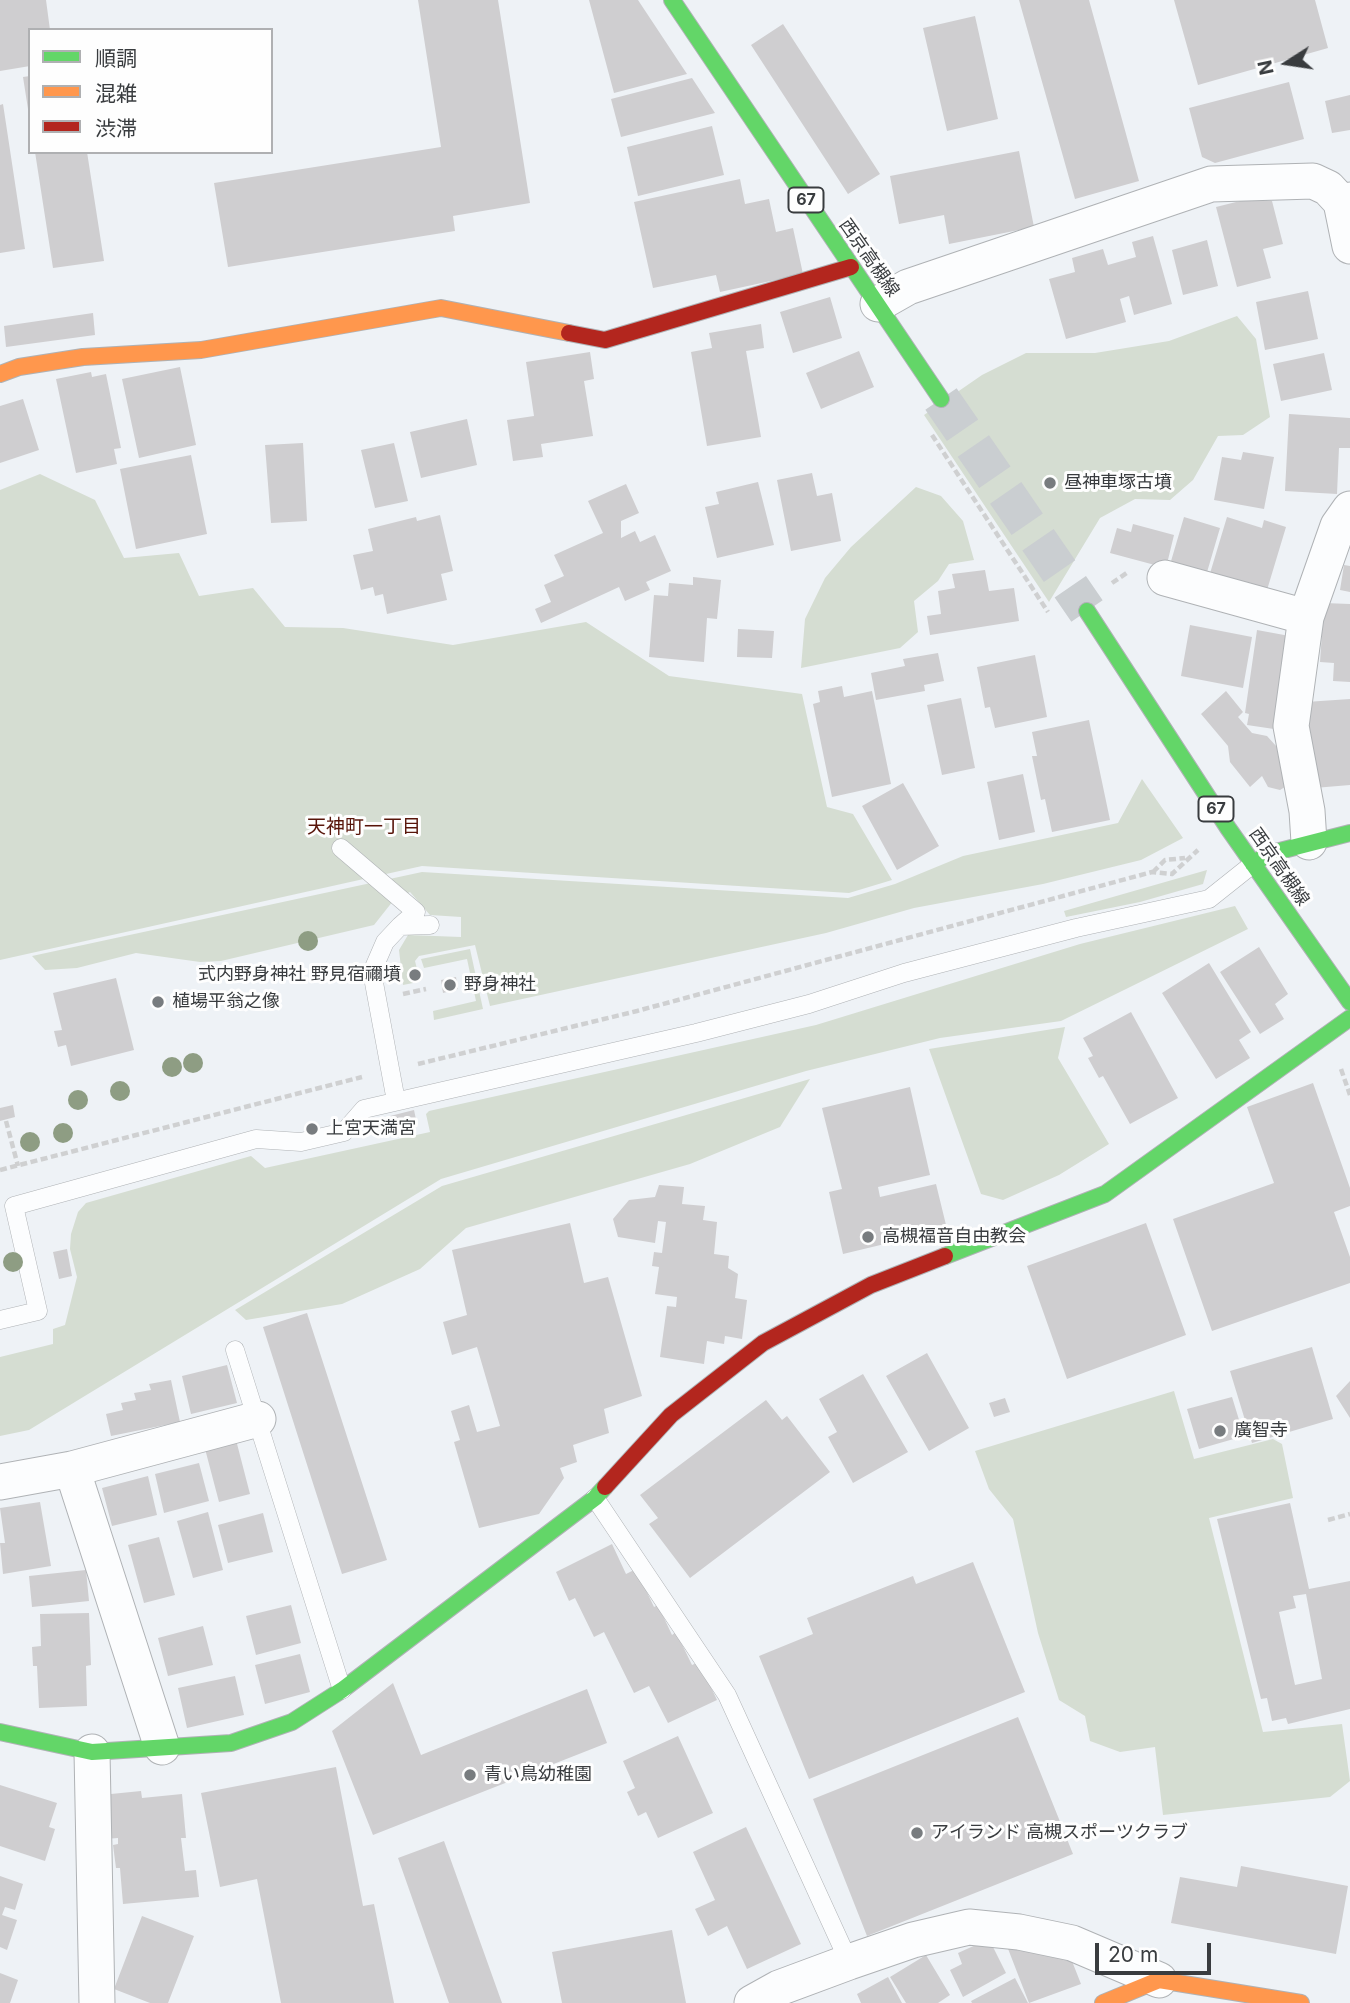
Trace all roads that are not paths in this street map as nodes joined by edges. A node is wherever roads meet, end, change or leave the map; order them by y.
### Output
1 (672, 0) edge
2 (1345, 201) edge
3 (1350, 246) edge
4 (851, 267) junction
5 (878, 304) junction
6 (0, 374) edge
7 (941, 399) tunnel mouth
8 (1350, 509) edge
9 (1165, 578) dead end
10 (1087, 611) tunnel mouth
11 (1306, 617) junction
12 (1350, 833) edge
13 (1309, 842) junction
14 (341, 848) dead end
15 (1254, 864) junction
16 (430, 925) dead end
17 (400, 926) junction
18 (1350, 1002) edge
19 (1350, 1018) edge
20 (396, 1101) junction
21 (0, 1320) edge
22 (235, 1350) dead end
23 (258, 1419) junction
24 (72, 1469) junction
25 (0, 1482) edge
26 (595, 1498) junction
27 (342, 1690) junction
28 (0, 1732) edge
29 (162, 1747) junction
30 (92, 1752) junction
31 (849, 1962) junction
32 (1159, 1979) junction
33 (97, 2003) edge
34 (752, 2003) edge
35 (1103, 2003) edge
36 (1301, 2003) edge

1 - 4 street, 西京高槻線 / 67
2 - 3 street
2 - 5 street
4 - 5 street, 西京高槻線 / 67
4 - 6 street
5 - 7 street, 西京高槻線 / 67
8 - 11 street
9 - 11 street
10 - 15 street, 西京高槻線 / 67
11 - 13 street
12 - 13 street
13 - 15 street
14 - 17 lane
15 - 18 street, 西京高槻線 / 67
15 - 20 lane
16 - 17 lane
17 - 20 lane
19 - 26 street
20 - 21 lane
22 - 23 lane
23 - 24 street
23 - 27 lane
24 - 25 street
24 - 29 street
26 - 27 street
26 - 31 lane
27 - 29 street
28 - 30 street
29 - 30 street
30 - 33 street
31 - 32 street
31 - 34 street
32 - 35 street
32 - 36 street

